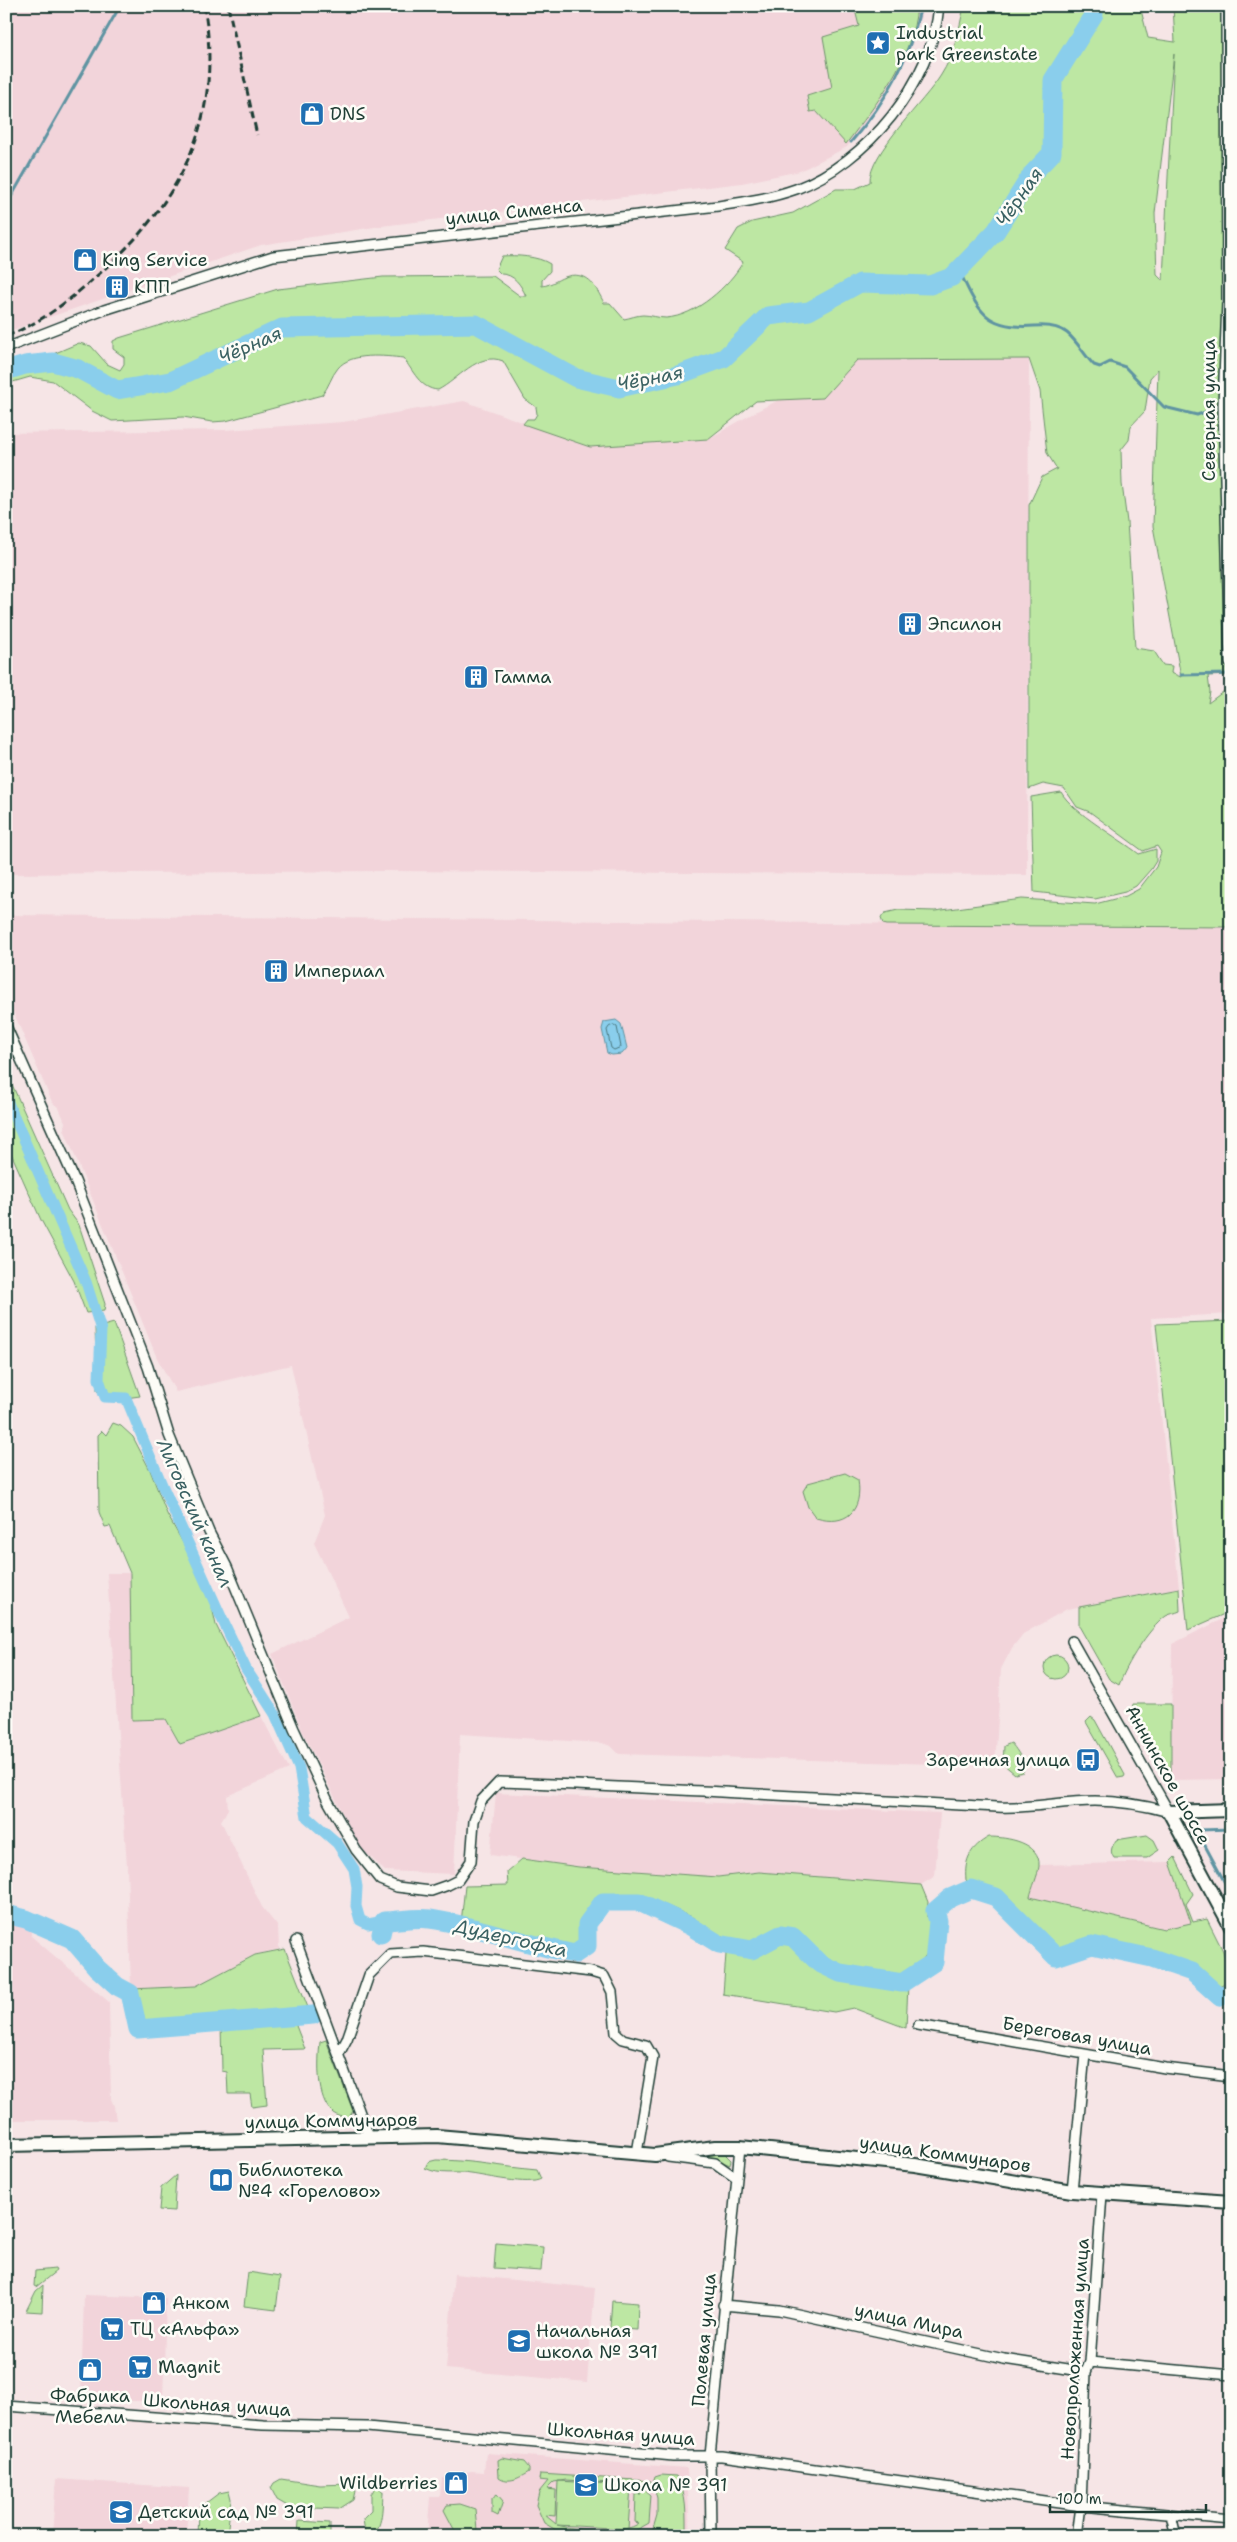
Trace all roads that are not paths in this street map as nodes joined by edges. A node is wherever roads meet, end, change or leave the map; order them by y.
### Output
1 (939, 6) edge
2 (1228, 12) edge
3 (1229, 166) edge
4 (1229, 302) edge
5 (6, 348) edge
6 (1228, 510) edge
7 (1230, 663) edge
8 (6, 1026) edge
9 (1072, 1641) dead end
10 (1231, 1810) edge
11 (1169, 1812) junction
12 (1231, 1928) edge
13 (296, 1941) dead end
14 (918, 2025) dead end
15 (339, 2054) junction
16 (1085, 2054) junction
17 (1231, 2076) edge
18 (369, 2137) junction
19 (6, 2145) edge
20 (740, 2147) junction
21 (637, 2153) junction
22 (655, 2155) junction
23 (736, 2178) junction
24 (1072, 2191) junction
25 (1102, 2194) junction
26 (1231, 2202) edge
27 (723, 2305) junction
28 (1090, 2362) junction
29 (1086, 2372) junction
30 (1231, 2375) edge
31 (6, 2406) edge
32 (710, 2456) junction
33 (1081, 2506) junction
34 (1171, 2514) junction
35 (1231, 2520) edge
36 (711, 2536) edge
37 (1077, 2536) edge
38 (1176, 2536) edge

1 - 5 street, улица Сименса
2 - 3 street, Северная улица
3 - 4 street, Северная улица
4 - 6 street, Северная улица
6 - 7 street, Северная улица
8 - 11 street
9 - 11 street, Аннинское шоссе
10 - 11 street
11 - 12 street, Аннинское шоссе
13 - 15 street
14 - 16 street, Береговая улица
15 - 18 street
15 - 21 street
16 - 17 street, Береговая улица
16 - 24 street
18 - 19 street, улица Коммунаров
18 - 21 street, улица Коммунаров
20 - 22 street, улица Коммунаров
20 - 23 street, Полевая улица
20 - 24 street, улица Коммунаров
21 - 22 street, улица Коммунаров
22 - 23 street, улица Коммунаров
23 - 27 street, Полевая улица
24 - 25 street, улица Коммунаров
25 - 26 street, улица Коммунаров
25 - 28 street, Новопроложенная улица
27 - 29 street, улица Мира
27 - 32 street, Полевая улица
28 - 29 street, Новопроложенная улица
28 - 30 street
29 - 33 street, Новопроложенная улица
31 - 32 street, Школьная улица
32 - 33 street, Школьная улица
32 - 36 street, Полевая улица
33 - 34 street, Школьная улица
33 - 37 street, Новопроложенная улица
34 - 35 street, Школьная улица
34 - 38 street

